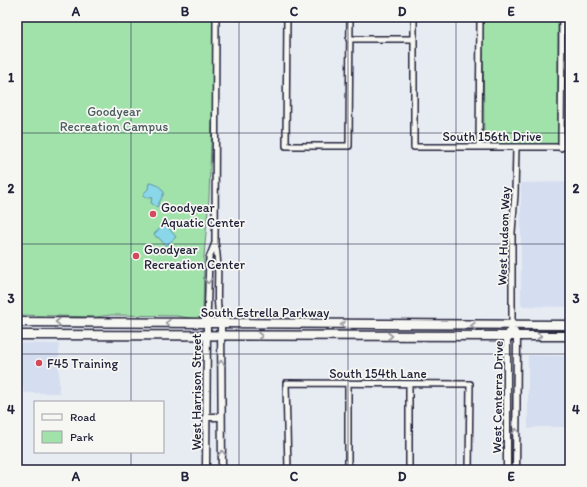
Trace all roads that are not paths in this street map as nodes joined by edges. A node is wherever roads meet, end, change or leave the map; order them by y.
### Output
1 (216, 17) edge
2 (287, 17) edge
3 (350, 17) edge
4 (414, 17) edge
5 (480, 17) edge
6 (562, 17) edge
7 (349, 39) junction
8 (414, 39) junction
9 (480, 147) junction
10 (516, 148) junction
11 (562, 148) junction
12 (570, 148) edge
13 (214, 243) junction
14 (17, 322) edge
15 (97, 322) junction
16 (207, 324) junction
17 (221, 324) junction
18 (570, 325) edge
19 (512, 326) junction
20 (17, 335) edge
21 (61, 335) junction
22 (207, 336) junction
23 (221, 336) junction
24 (507, 336) junction
25 (517, 336) junction
26 (570, 336) edge
27 (348, 384) junction
28 (410, 384) junction
29 (206, 417) junction
30 (221, 418) junction
31 (206, 470) edge
32 (222, 470) edge
33 (288, 470) edge
34 (348, 470) edge
35 (408, 470) edge
36 (469, 470) edge
37 (507, 470) edge
38 (516, 470) edge

1 - 13 street, West Harrison Street
2 - 7 street
3 - 7 street
4 - 8 street
5 - 9 street
6 - 11 street
7 - 8 street
8 - 9 street, South 156th Drive
9 - 10 street, South 156th Drive
10 - 11 street, South 156th Drive
10 - 19 street, West Hudson Way
11 - 12 street, South 156th Drive
13 -> 16 street, West Harrison Street
13 - 17 street, West Harrison Street
15 -> 14 main road, South Estrella Parkway
16 -> 15 main road, South Estrella Parkway
15 - 21 main road
16 - 17 main road, South Estrella Parkway
16 - 22 street, West Harrison Street
19 -> 17 main road, South Estrella Parkway
17 - 23 street, West Harrison Street
18 - 19 main road, South Estrella Parkway
19 - 24 street, West Centerra Drive
19 - 25 street, West Centerra Drive
20 - 21 main road, South Estrella Parkway
21 - 22 main road, South Estrella Parkway
22 - 23 main road, South Estrella Parkway
22 - 29 street, West Harrison Street
23 -> 24 main road, South Estrella Parkway
30 -> 23 street, West Harrison Street
24 - 25 main road, South Estrella Parkway
24 - 37 street, West Centerra Drive
25 -> 26 main road, South Estrella Parkway
38 -> 25 street, West Centerra Drive
27 - 28 street, South 154th Lane
27 - 33 street, South 154th Lane
27 - 34 street
28 - 35 street
28 - 36 street, South 154th Lane
29 - 30 street
29 - 31 street, West Harrison Street
32 -> 30 street, West Harrison Street

